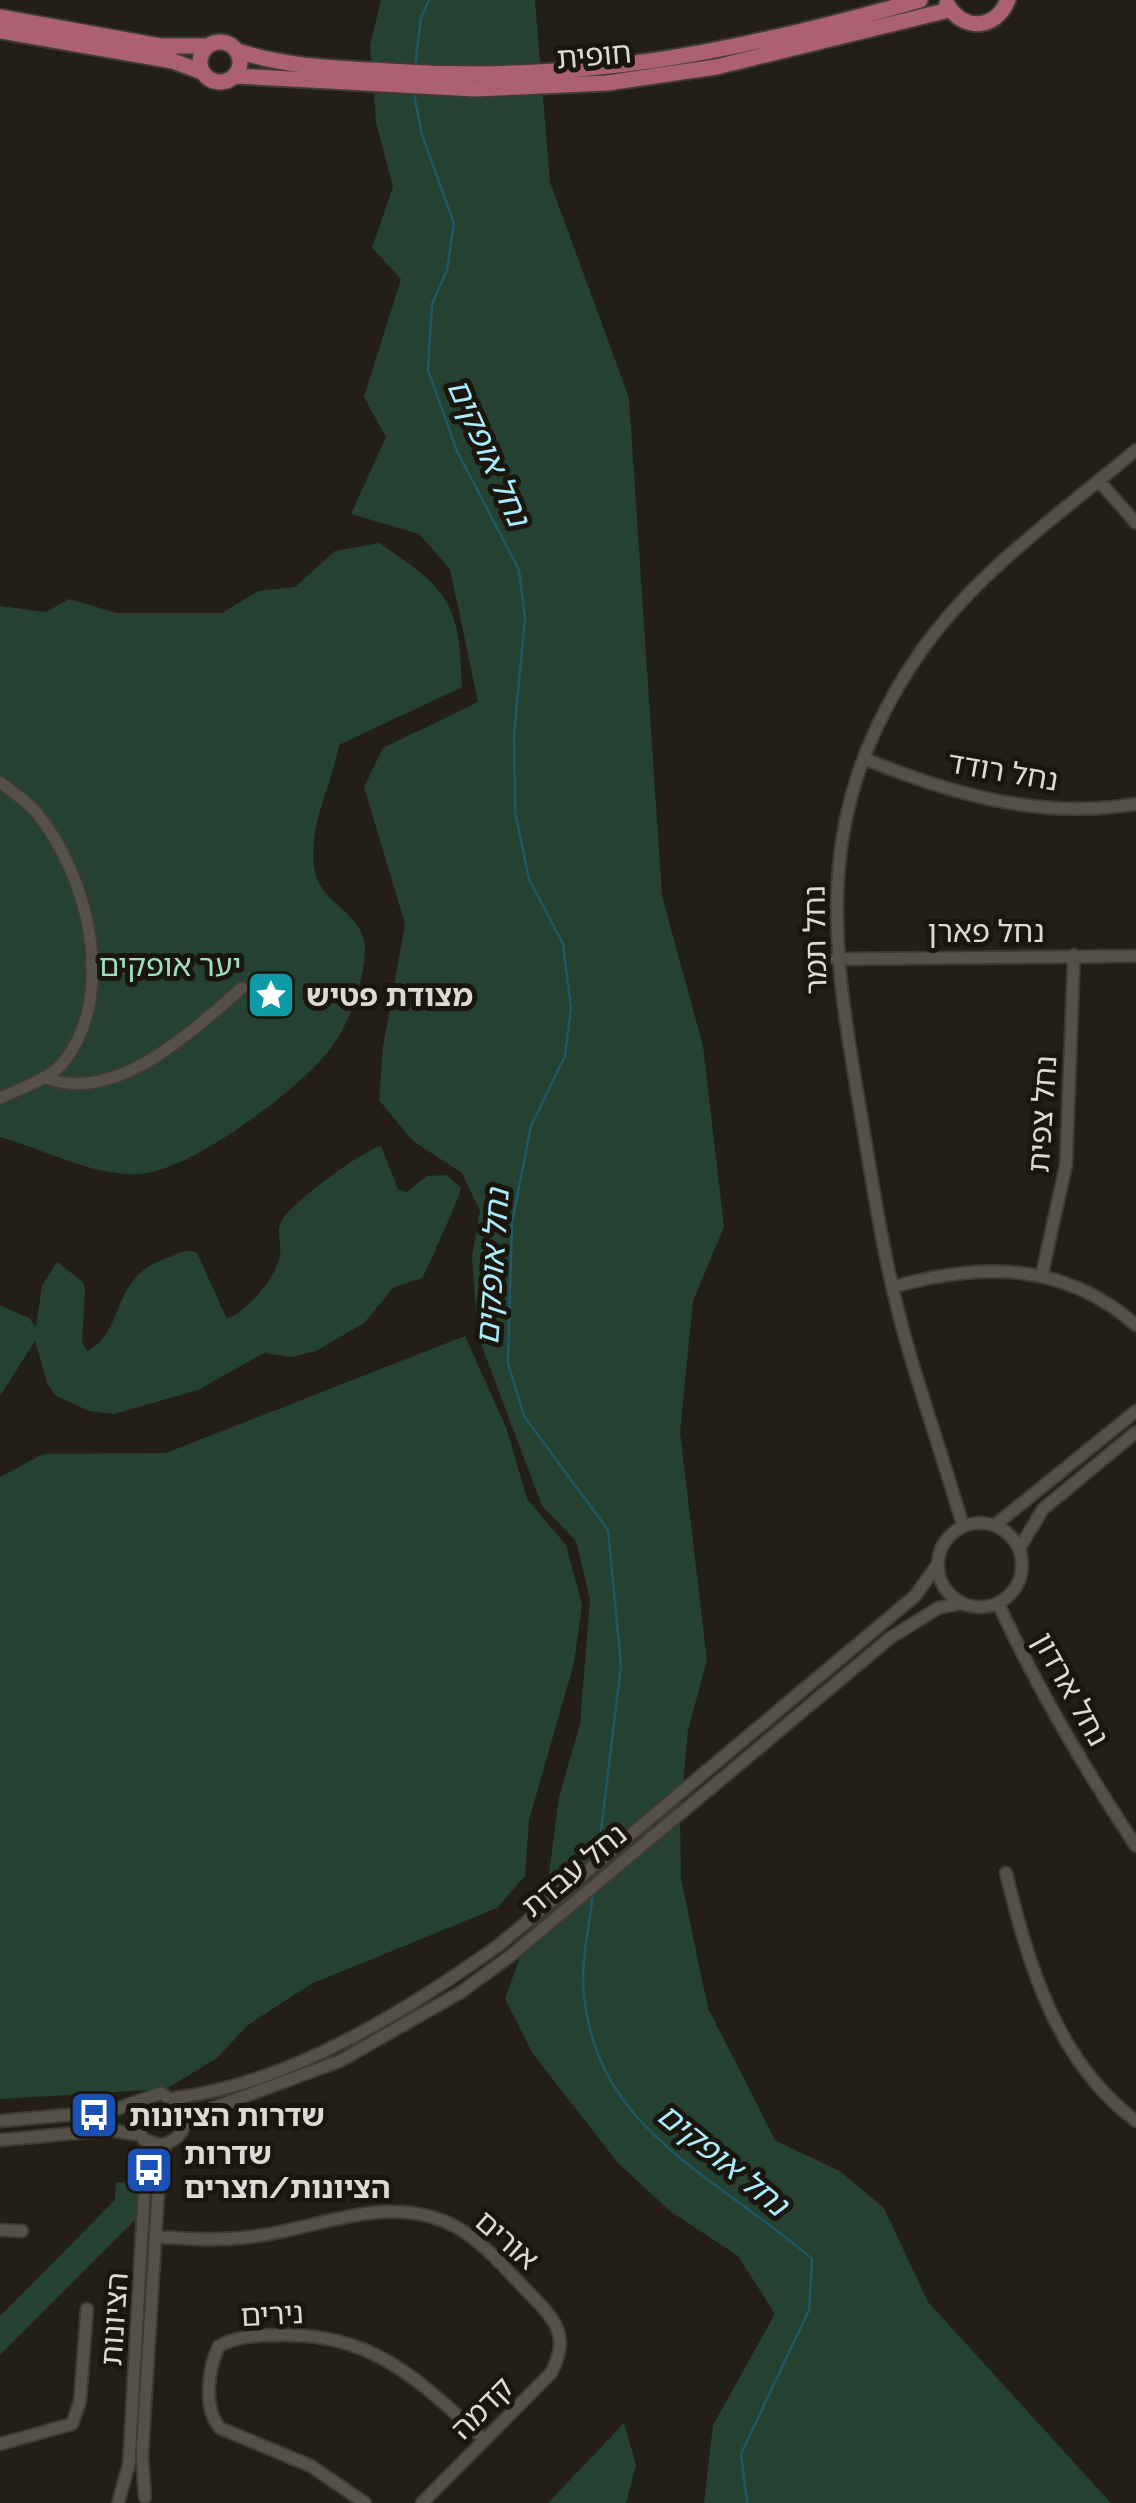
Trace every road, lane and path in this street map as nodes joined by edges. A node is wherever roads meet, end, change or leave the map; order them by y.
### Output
1 (920, 0) edge
2 (1008, 0) edge
3 (947, 5) edge
4 (0, 17) edge
5 (0, 31) edge
6 (207, 46) junction
7 (238, 51) junction
8 (202, 72) junction
9 (236, 76) junction
10 (370, 77) junction
11 (524, 82) junction
12 (1136, 450) edge
13 (1099, 481) junction
14 (1136, 524) edge
15 (865, 759) junction
16 (0, 782) edge
17 (1136, 804) edge
18 (1074, 955) junction
19 (1136, 956) edge
20 (836, 958) junction
21 (91, 965) junction
22 (124, 968) dead end
23 (242, 988) dead end
24 (44, 1077) junction
25 (0, 1098) edge
26 (1042, 1274) junction
27 (893, 1287) junction
28 (1136, 1325) edge
29 (1136, 1411) edge
30 (1136, 1432) edge
31 (995, 1525) junction
32 (963, 1526) junction
33 (1019, 1549) junction
34 (937, 1564) junction
35 (998, 1603) junction
36 (962, 1604) junction
37 (1136, 1846) edge
38 (1006, 1874) dead end
39 (175, 2098) junction
40 (139, 2103) junction
41 (0, 2121) edge
42 (1136, 2122) edge
43 (185, 2123) junction
44 (143, 2138) junction
45 (0, 2140) edge
46 (166, 2144) junction
47 (0, 2230) edge
48 (22, 2231) dead end
49 (157, 2237) junction
50 (87, 2309) dead end
51 (562, 2340) joint
52 (485, 2440) junction
53 (0, 2444) edge
54 (117, 2501) edge
55 (148, 2501) edge
56 (365, 2503) edge
57 (422, 2503) edge

1 - 11 main road, חופית
2 - 3 main road
3 - 11 main road, חופית
4 - 6 main road
5 - 8 main road
6 - 7 main road
6 - 8 main road
7 - 9 main road
7 - 10 main road, חופית
8 - 9 main road
9 - 10 main road, חופית
10 - 11 main road, חופית
12 - 13 street, נחל תמר
13 - 14 street
13 - 15 street, נחל תמר
15 - 17 street, נחל רודד
15 - 20 street, נחל תמר
16 - 21 street
18 - 19 street, נחל פארן
18 - 20 street, נחל פארן
18 - 26 street, נחל צפית
20 - 27 street, נחל תמר
21 - 22 street
21 - 24 street
23 - 24 street
24 - 25 street
26 - 27 street
26 - 28 street
27 - 32 street, נחל תמר
29 - 31 street
30 - 33 street
31 - 32 street
31 - 33 street
32 - 34 street
33 - 35 street
34 - 36 street
34 - 39 street, נחל עבדת
35 - 36 street
35 - 37 street, נחל ארדון
36 - 43 street, נחל עבדת
38 - 42 street
39 - 40 street
39 - 43 street
40 - 41 street
40 - 44 street
43 - 46 street
44 - 45 street
44 - 46 street
44 - 54 street, הציונות
46 - 49 street, הציונות
47 - 48 street
49 - 51 street, אורים
49 - 55 street, הציונות
50 - 53 street
51 - 52 street, קדמה
52 - 56 street, נירים
52 - 57 street, קדמה
54 - 55 street

